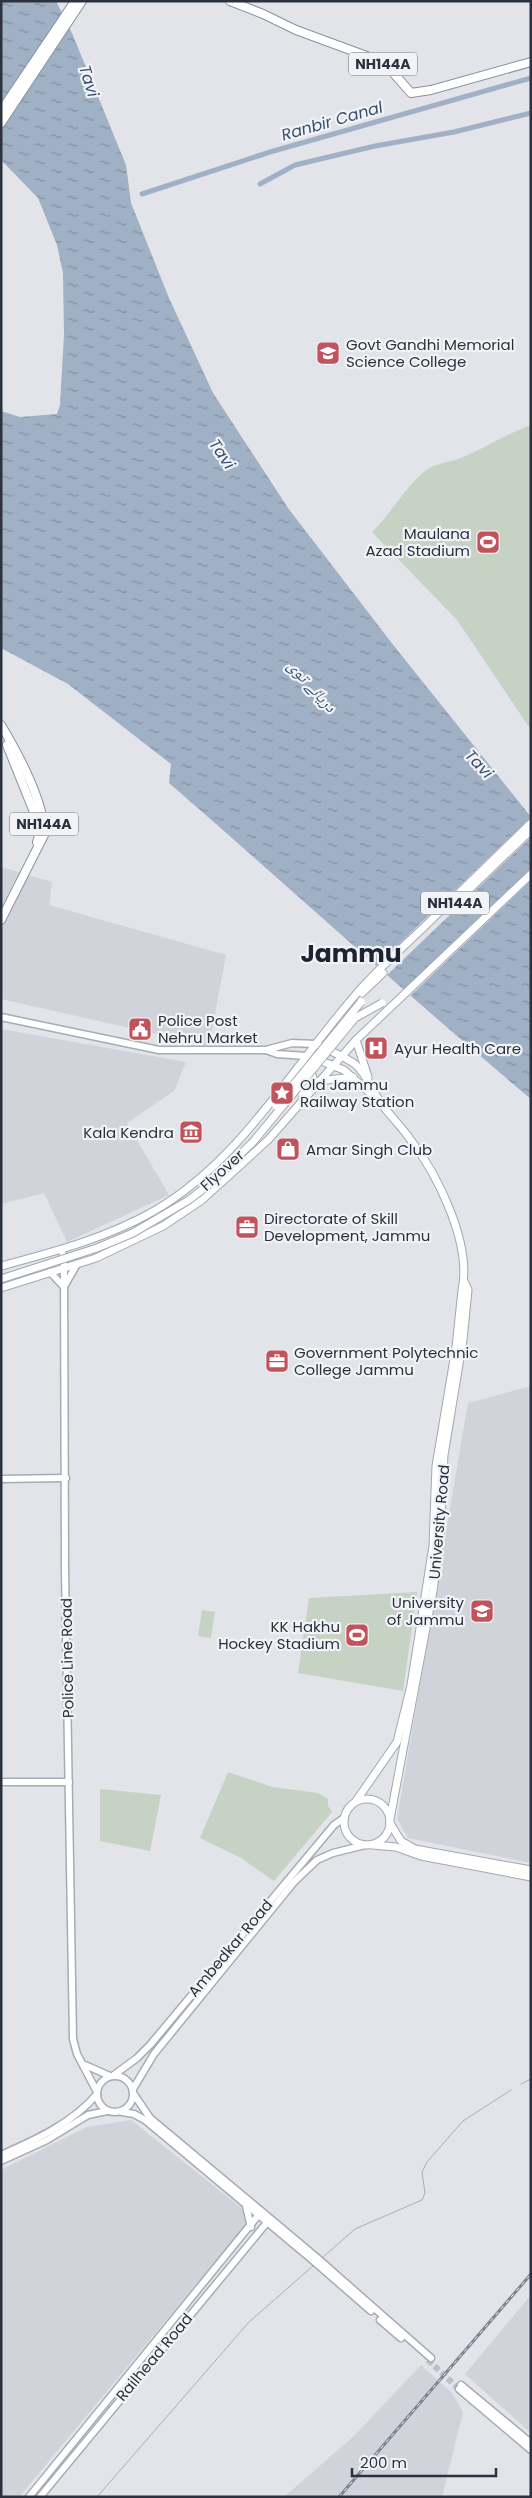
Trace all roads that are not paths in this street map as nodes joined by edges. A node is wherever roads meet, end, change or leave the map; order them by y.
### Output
1 (230, 1) edge
2 (77, 4) edge
3 (531, 62) edge
4 (1, 111) edge
5 (1, 123) edge
6 (1, 725) edge
7 (1, 734) edge
8 (531, 823) edge
9 (531, 830) edge
10 (531, 874) edge
11 (1, 908) edge
12 (1, 920) edge
13 (377, 975) junction
14 (373, 984) junction
15 (400, 999) junction
16 (348, 1006) junction
17 (1, 1017) edge
18 (356, 1040) junction
19 (316, 1044) junction
20 (266, 1050) junction
21 (306, 1056) junction
22 (340, 1056) junction
23 (333, 1065) junction
24 (295, 1072) junction
25 (353, 1077) junction
26 (318, 1081) junction
27 (371, 1086) junction
28 (302, 1099) junction
29 (380, 1102) junction
30 (62, 1249) junction
31 (76, 1264) junction
32 (1, 1266) edge
33 (64, 1268) junction
34 (50, 1272) junction
35 (1, 1275) edge
36 (1, 1279) edge
37 (1, 1288) edge
38 (64, 1288) junction
39 (66, 1478) junction
40 (1, 1479) edge
41 (402, 1739) junction
42 (1, 1782) edge
43 (69, 1782) junction
44 (356, 1801) junction
45 (344, 1818) junction
46 (390, 1821) junction
47 (368, 1845) junction
48 (531, 1870) edge
49 (531, 1877) edge
50 (85, 2066) junction
51 (112, 2076) junction
52 (133, 2091) junction
53 (97, 2092) junction
54 (107, 2111) junction
55 (122, 2112) junction
56 (1, 2155) edge
57 (1, 2161) edge
58 (246, 2206) junction
59 (260, 2214) junction
60 (268, 2221) junction
61 (251, 2227) junction
62 (274, 2229) junction
63 (259, 2232) junction
64 (312, 2258) junction
65 (429, 2359) tunnel mouth
66 (531, 2443) edge
67 (531, 2450) edge
68 (58, 2460) junction
69 (65, 2466) junction
70 (29, 2497) edge
71 (40, 2497) edge

1 - 3 highway, NH144A
2 - 4 highway
2 - 5 highway
6 - 12 highway, NH144A
7 - 11 highway, NH144A
8 - 13 main road
9 - 13 main road, NH144A
10 - 15 main road
13 - 14 main road
13 - 16 main road
14 - 16 main road
14 - 35 main road, Flyover, bridge
15 - 18 main road
15 - 36 main road, Flyover, bridge
16 - 19 main road
17 - 20 main road
18 - 22 main road
18 - 27 main road
19 - 20 main road
19 - 21 main road
19 - 22 main road
20 - 21 main road
21 - 23 main road
21 - 24 main road
22 - 23 main road
22 - 27 main road
23 - 25 main road
23 - 26 main road
24 - 28 main road
24 - 30 main road
25 - 26 main road
25 - 29 main road
26 - 28 main road
27 - 29 main road
28 - 31 main road
29 - 41 main road, University Road
30 - 32 main road
30 - 33 main road, Police Line Road
31 - 33 main road
31 - 38 main road
33 - 34 main road
33 - 38 main road, Police Line Road
34 - 37 main road
34 - 38 main road
38 - 39 main road, Police Line Road
39 - 40 main road
39 - 43 main road, Police Line Road
41 - 44 main road, University Road
41 - 46 main road, University Road
42 - 43 main road
43 - 50 main road, Police Line Road
44 - 45 main road
44 - 46 main road
45 - 47 main road
45 - 51 main road, Ambedkar Road
46 - 47 main road
46 - 48 main road
47 - 49 main road
47 - 52 main road
50 - 51 main road
50 - 53 main road, Police Line Road
51 - 52 main road
51 - 53 main road
52 - 55 main road
52 - 59 main road
53 - 54 main road
53 - 56 main road
54 - 55 main road
54 - 57 main road
55 - 58 main road
58 - 59 main road
58 - 61 main road
59 - 60 main road
59 - 61 main road, Railhead Road
60 - 62 main road
60 - 63 main road, Railhead Road
60 - 64 main road
61 - 68 main road, Railhead Road
62 - 63 main road
62 - 64 main road
63 - 69 main road, Railhead Road
64 - 65 main road
66 - 67 main road
68 - 69 main road
68 - 70 main road, Railhead Road
69 - 71 main road, Railhead Road

